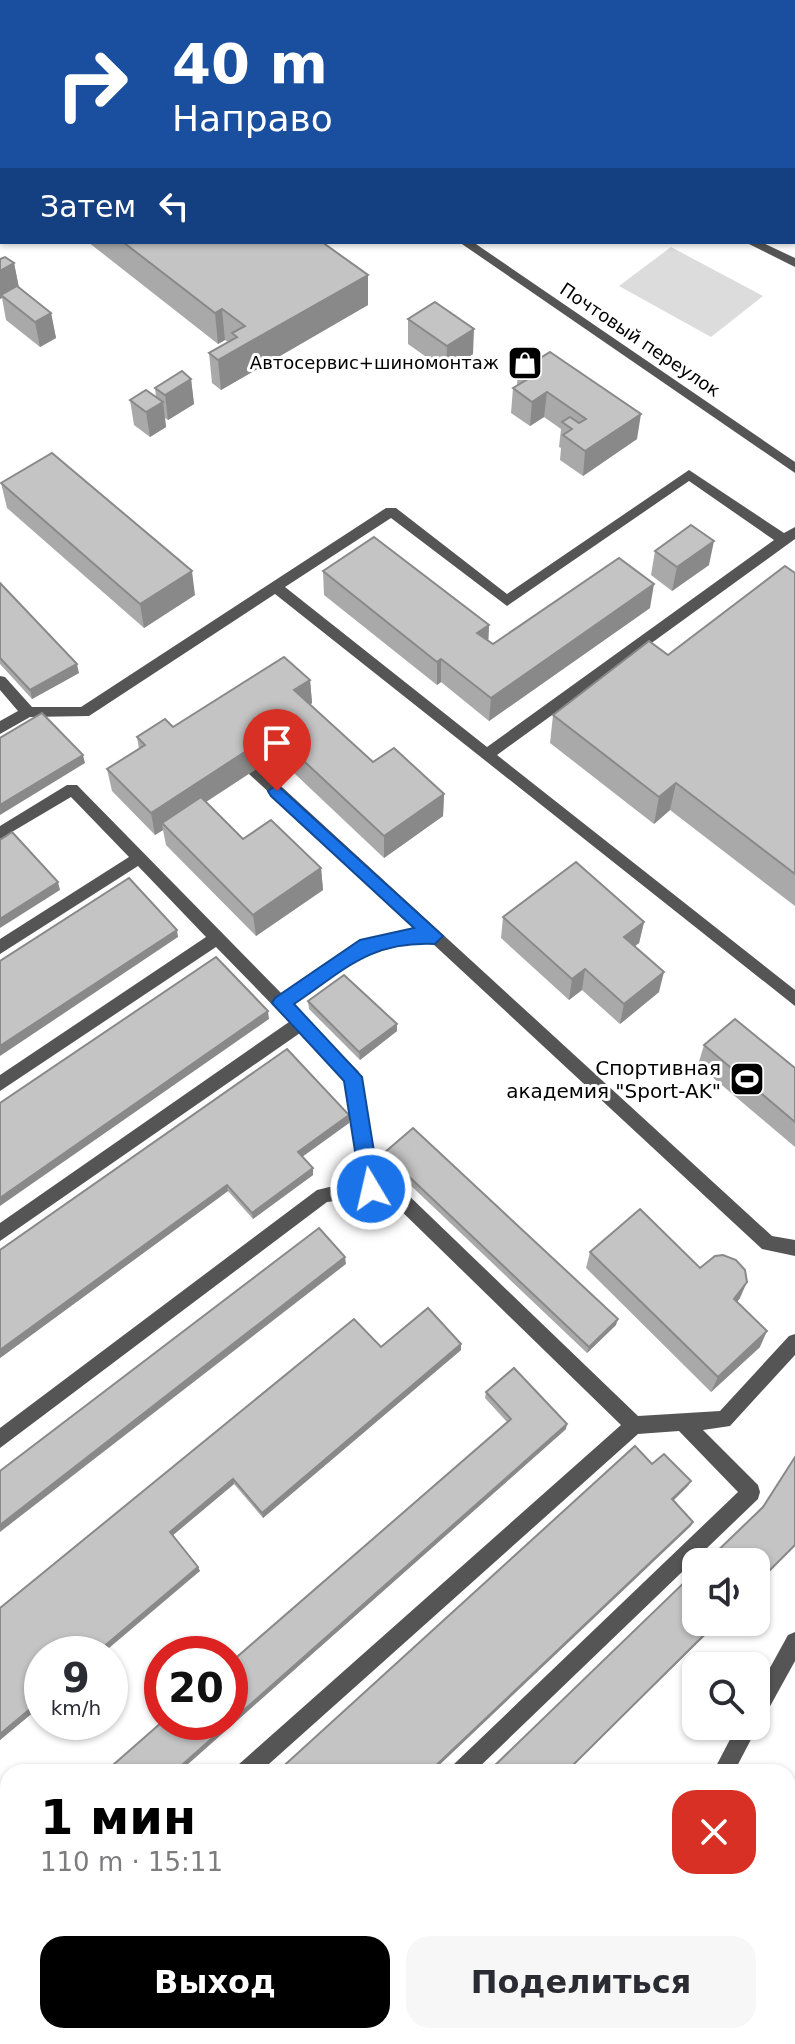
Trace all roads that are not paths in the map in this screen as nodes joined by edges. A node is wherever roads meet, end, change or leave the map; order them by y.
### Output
1 (468, 244) edge
2 (755, 244) edge
3 (795, 263) edge
4 (795, 468) edge
5 (790, 536) edge
6 (275, 587) junction
7 (0, 681) edge
8 (28, 712) junction
9 (0, 728) edge
10 (487, 755) junction
11 (254, 770) edge
12 (0, 833) edge
13 (139, 858) junction
14 (435, 936) junction
15 (217, 938) junction
16 (0, 947) edge
17 (795, 999) edge
18 (281, 1003) junction
19 (301, 1023) junction
20 (0, 1084) edge
21 (371, 1189) junction
22 (0, 1233) edge
23 (795, 1248) edge
24 (795, 1342) edge
25 (683, 1423) junction
26 (634, 1425) junction
27 (0, 1439) edge
28 (795, 1642) edge
29 (770, 1687) edge
30 (740, 1740) edge
31 (254, 1764) edge
32 (468, 1764) edge
33 (727, 1764) edge

1 - 4 street, Почтовый переулок
2 - 3 street
5 - 6 street
5 - 10 street
6 - 8 street
6 - 10 street
7 - 8 street
8 - 9 street
10 - 17 street
11 - 14 street
12 - 13 street
13 - 15 street
13 - 16 street
14 - 18 street
14 - 23 street
15 - 18 street
15 - 20 street
18 - 19 street
19 - 21 street
19 - 22 street
21 - 26 street
21 - 27 street
24 - 25 street
25 - 26 street
25 - 32 street
26 - 31 street
28 - 29 street
30 - 33 street

